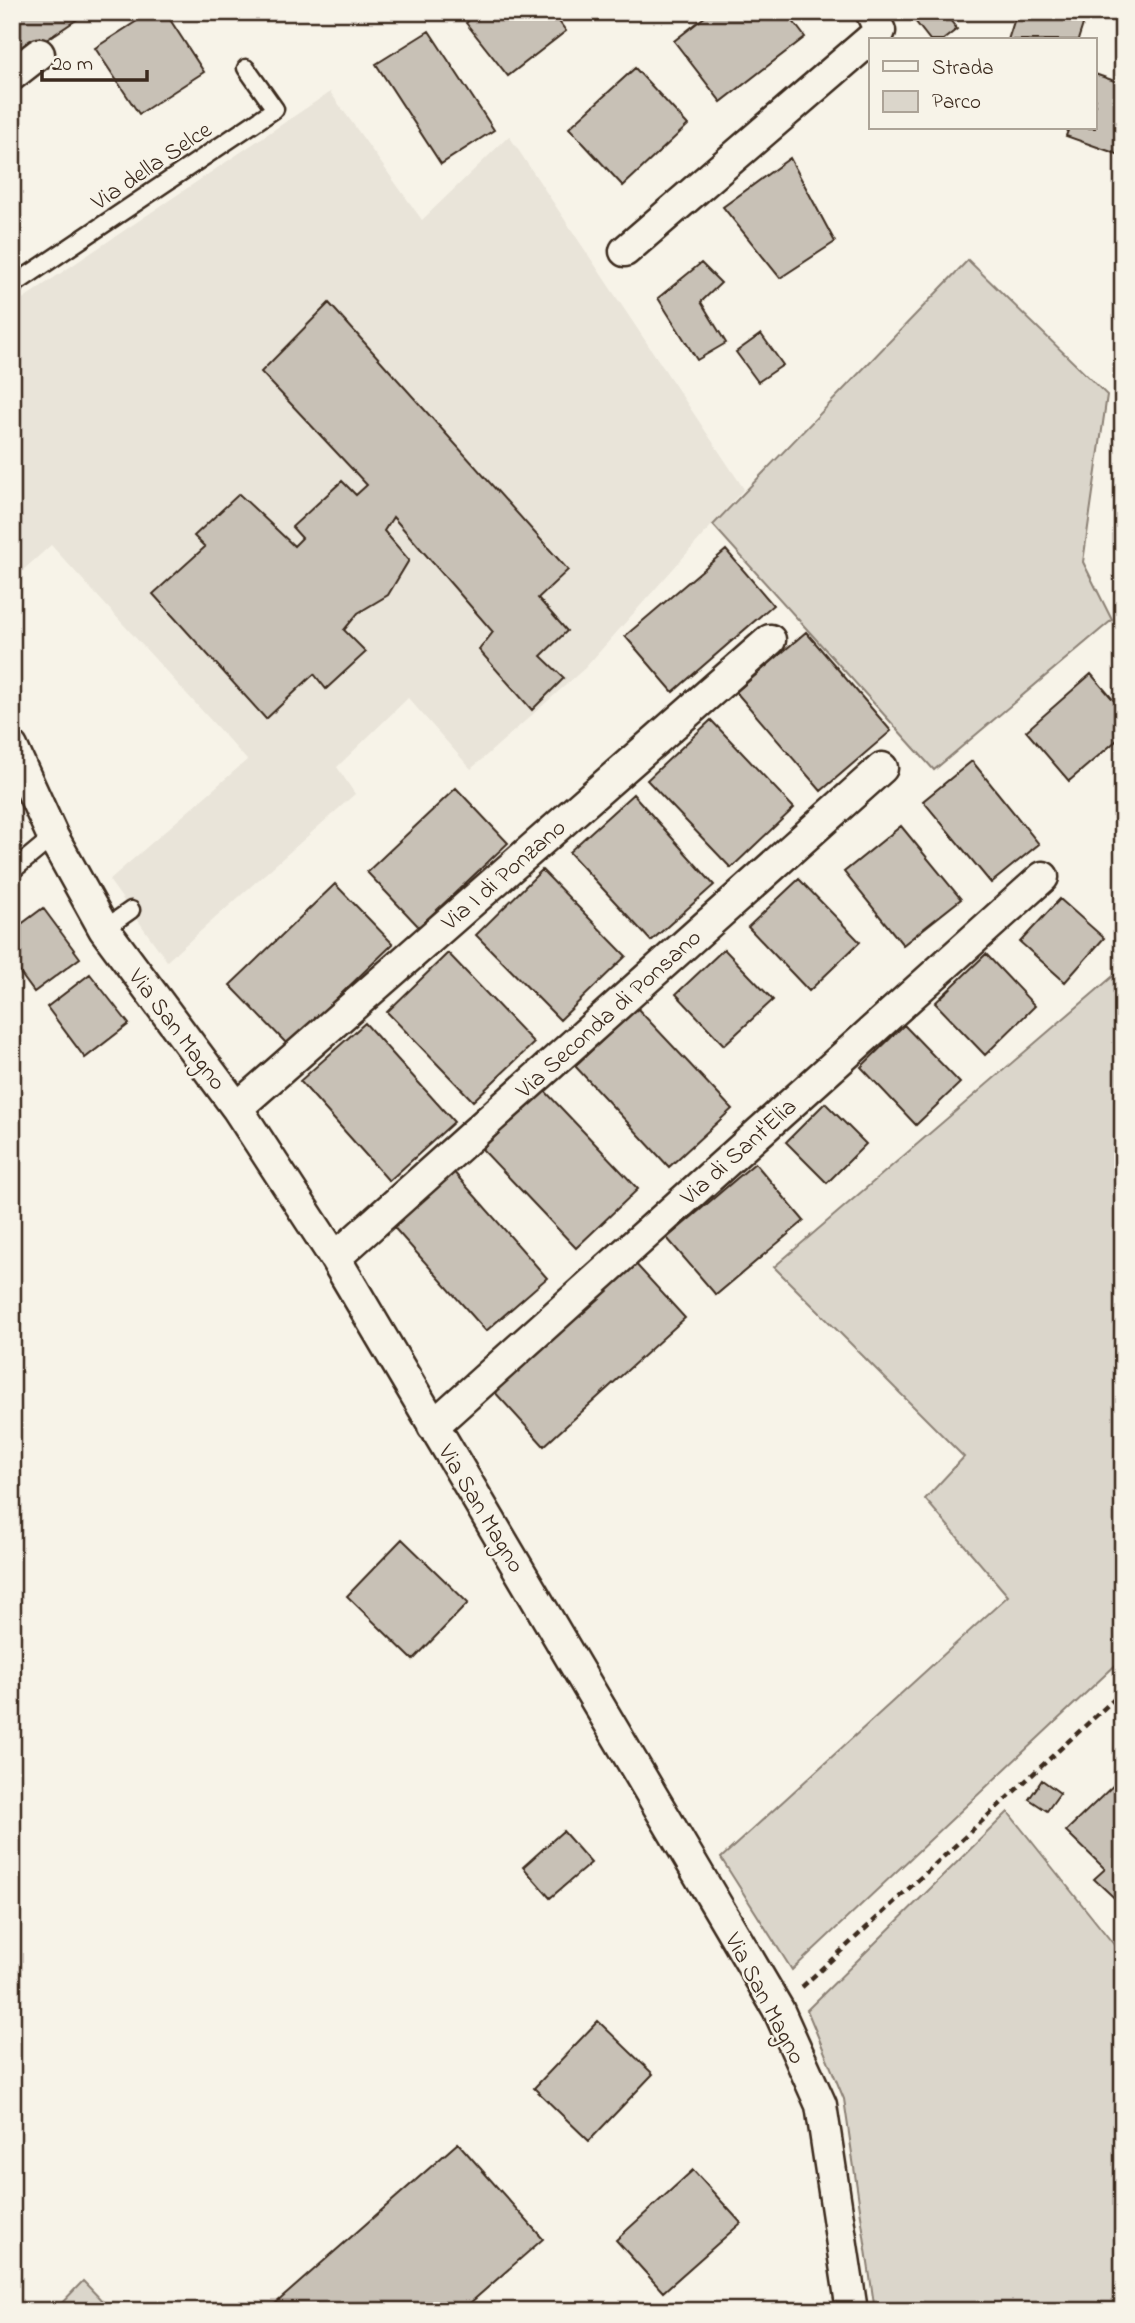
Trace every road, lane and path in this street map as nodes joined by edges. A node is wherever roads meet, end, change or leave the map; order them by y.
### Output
1 (871, 12) edge
2 (871, 38) edge
3 (869, 40) edge
4 (39, 54) dead end
5 (246, 68) dead end
6 (12, 75) edge
7 (625, 251) dead end
8 (12, 286) edge
9 (770, 640) dead end
10 (12, 747) edge
11 (882, 768) dead end
12 (53, 837) junction
13 (12, 871) edge
14 (1043, 877) dead end
15 (131, 910) dead end
16 (104, 929) junction
17 (237, 1108) junction
18 (335, 1258) junction
19 (433, 1426) junction
20 (1123, 1691) edge
21 (778, 2010) junction
22 (852, 2311) edge

1 - 2 street
3 - 7 street
4 - 6 street
5 - 8 lane, Via della Selce
9 - 17 street, Via I di Ponzano
10 - 12 street, Via San Magno
11 - 18 street, Via Seconda di Ponsano
12 - 13 lane
12 - 16 street, Via San Magno
14 - 19 street, Via di Sant'Elia
15 - 16 lane
16 - 17 street, Via San Magno
17 - 18 street, Via San Magno
18 - 19 street, Via San Magno
19 - 21 street, Via San Magno
20 - 21 path
21 - 22 street, Via San Magno

